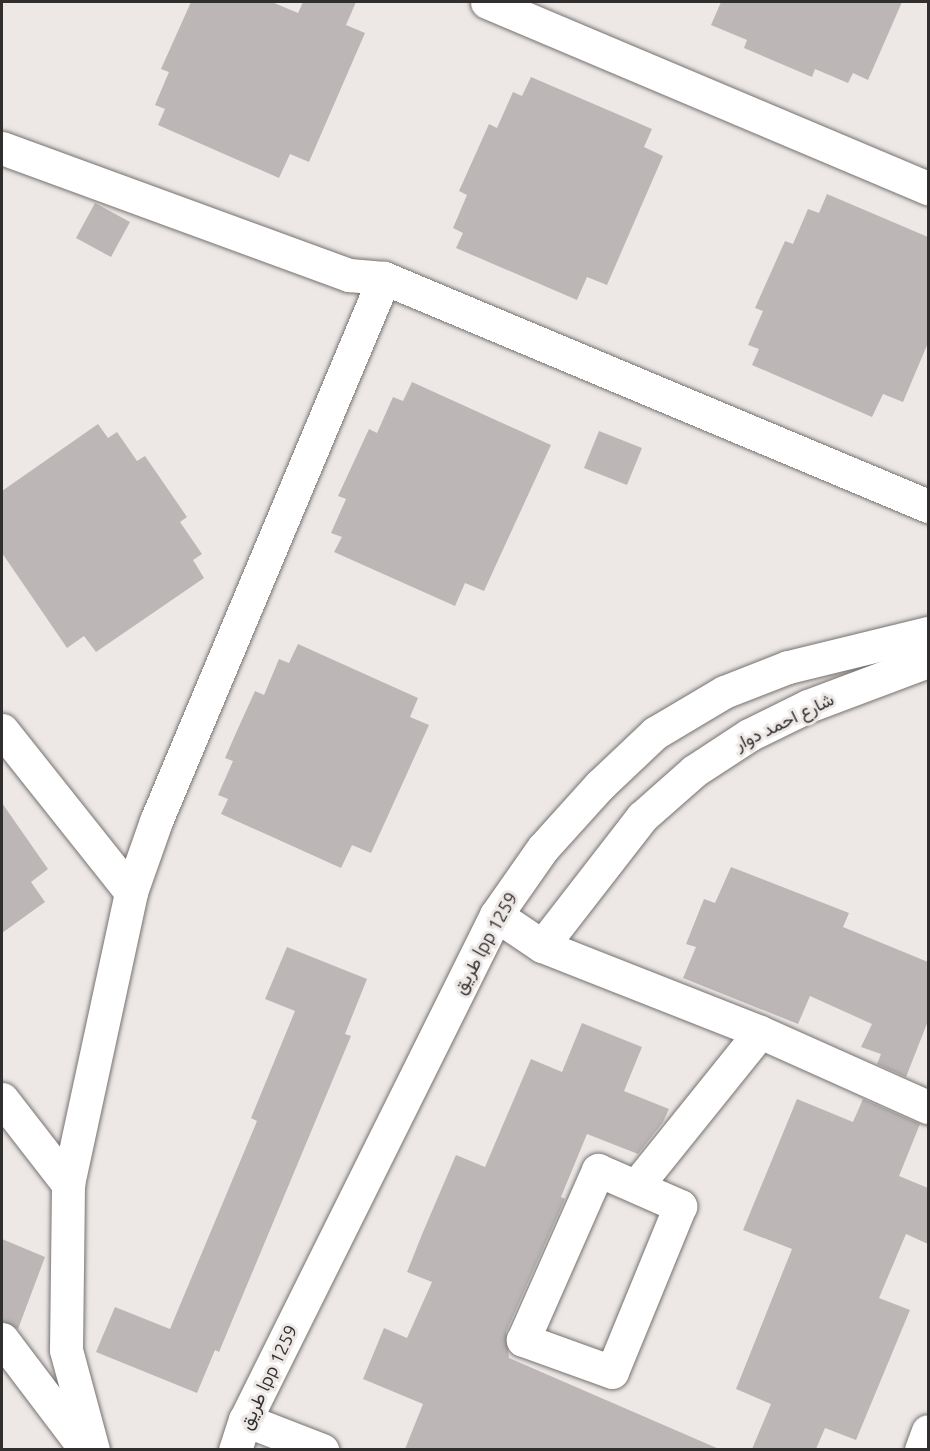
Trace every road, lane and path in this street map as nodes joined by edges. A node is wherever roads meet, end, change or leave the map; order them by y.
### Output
1 (487, 2) edge
2 (2, 148) edge
3 (928, 188) edge
4 (384, 278) junction
5 (928, 506) edge
6 (928, 633) edge
7 (928, 661) edge
8 (2, 730) edge
9 (131, 892) junction
10 (496, 915) junction
11 (542, 946) junction
12 (760, 1032) junction
13 (2, 1099) edge
14 (928, 1107) edge
15 (68, 1184) junction
16 (637, 1185) junction
17 (2, 1339) edge
18 (928, 1431) edge
19 (240, 1435) edge
20 (86, 1449) edge
21 (93, 1449) edge
22 (322, 1449) edge
23 (921, 1449) edge

1 - 3 street
2 - 4 street
4 - 5 street
4 - 9 street
6 - 10 street, طريق lpp 1259
7 - 11 street, شارع احمد دوار
8 - 9 street
9 - 15 street
10 - 11 street
10 - 19 street, طريق lpp 1259
11 - 12 street
12 - 14 street
12 - 16 street
13 - 15 street
15 - 21 street
16 - 16 street
17 - 20 street
18 - 23 street
19 - 22 street

